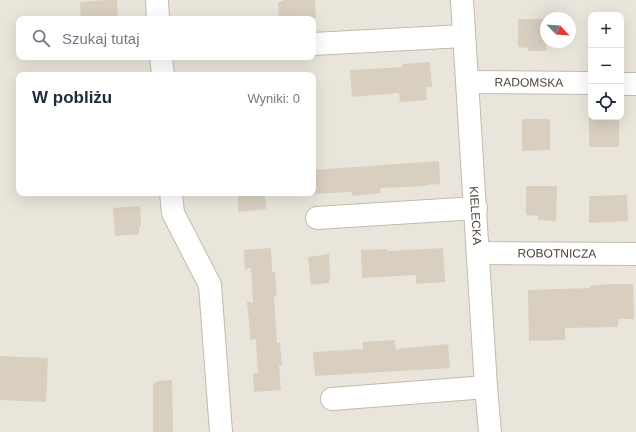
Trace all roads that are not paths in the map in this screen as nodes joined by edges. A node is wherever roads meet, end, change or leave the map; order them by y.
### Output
1 (157, 0) edge
2 (462, 0) edge
3 (158, 16) edge
4 (464, 36) junction
5 (316, 44) edge
6 (161, 60) edge
7 (163, 72) edge
8 (467, 82) junction
9 (588, 83) edge
10 (624, 84) edge
11 (636, 84) edge
12 (172, 196) edge
13 (476, 208) junction
14 (317, 218) dead end
15 (478, 252) junction
16 (636, 254) edge
17 (486, 387) junction
18 (332, 399) dead end
19 (221, 432) edge
20 (490, 432) edge

1 - 3 street
2 - 4 street, KIELECKA
4 - 5 street
4 - 8 street, KIELECKA
6 - 7 street
8 - 9 street, RADOMSKA
8 - 13 street, KIELECKA
10 - 11 street
12 - 19 street
13 - 14 street
13 - 15 street, KIELECKA
15 - 16 street, ROBOTNICZA
15 - 17 street, KIELECKA
17 - 18 street
17 - 20 street, KIELECKA

